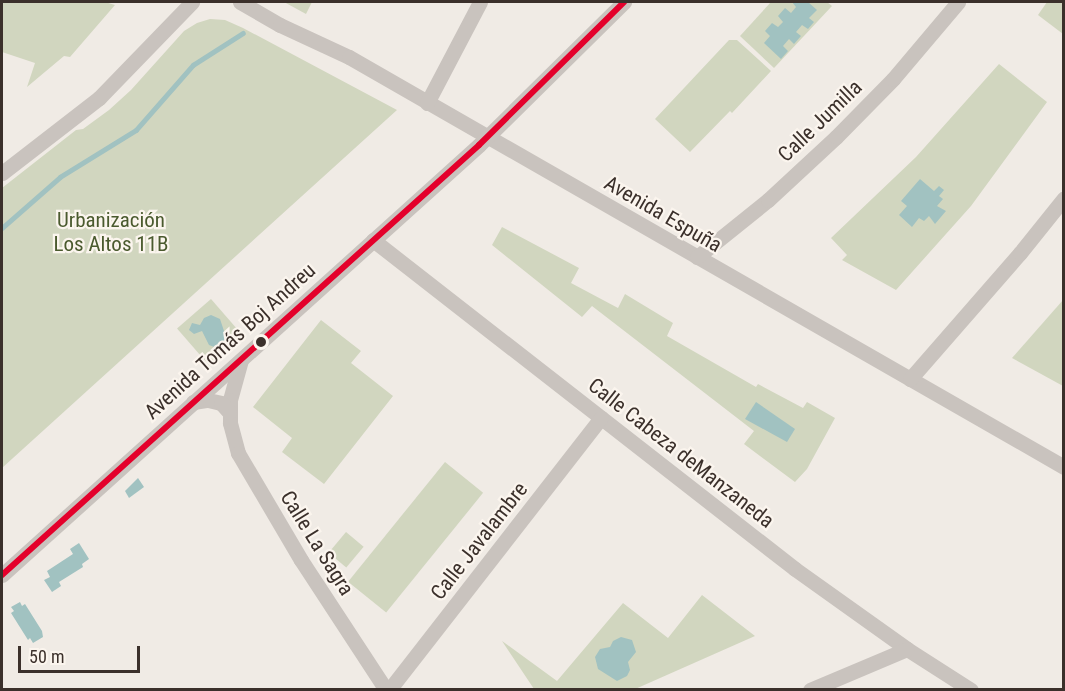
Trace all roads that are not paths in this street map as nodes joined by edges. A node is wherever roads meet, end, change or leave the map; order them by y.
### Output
1 (192, 2) edge
2 (240, 2) edge
3 (480, 2) edge
4 (624, 2) edge
5 (958, 2) edge
6 (427, 104) junction
7 (486, 137) junction
8 (2, 174) edge
9 (1064, 198) edge
10 (373, 240) junction
11 (697, 257) junction
12 (241, 359) junction
13 (910, 379) junction
14 (193, 402) junction
15 (229, 412) junction
16 (601, 418) junction
17 (1064, 467) edge
18 (2, 575) edge
19 (907, 649) junction
20 (388, 690) edge
21 (810, 690) edge
22 (971, 690) edge

1 - 8 street
2 - 6 street, Avenida Espuña
3 - 6 street
4 - 7 street, Avenida Tomás Boj Andreu
5 - 11 street, Calle Jumilla
6 - 7 street, Avenida Espuña
7 - 10 street, Avenida Tomás Boj Andreu
7 - 11 street, Avenida Espuña
9 - 13 street
10 - 12 street, Avenida Tomás Boj Andreu
10 - 16 street, Calle Cabeza deManzaneda
11 - 13 street, Avenida Espuña
12 - 14 street, Avenida Tomás Boj Andreu
12 - 15 street, Calle La Sagra
13 - 17 street, Avenida Espuña
14 - 15 street
14 - 18 street, Avenida Tomás Boj Andreu
15 - 20 street, Calle La Sagra
16 - 19 street, Calle Cabeza deManzaneda
16 - 20 street, Calle Javalambre
19 - 21 street
19 - 22 street, Calle Cabeza deManzaneda

